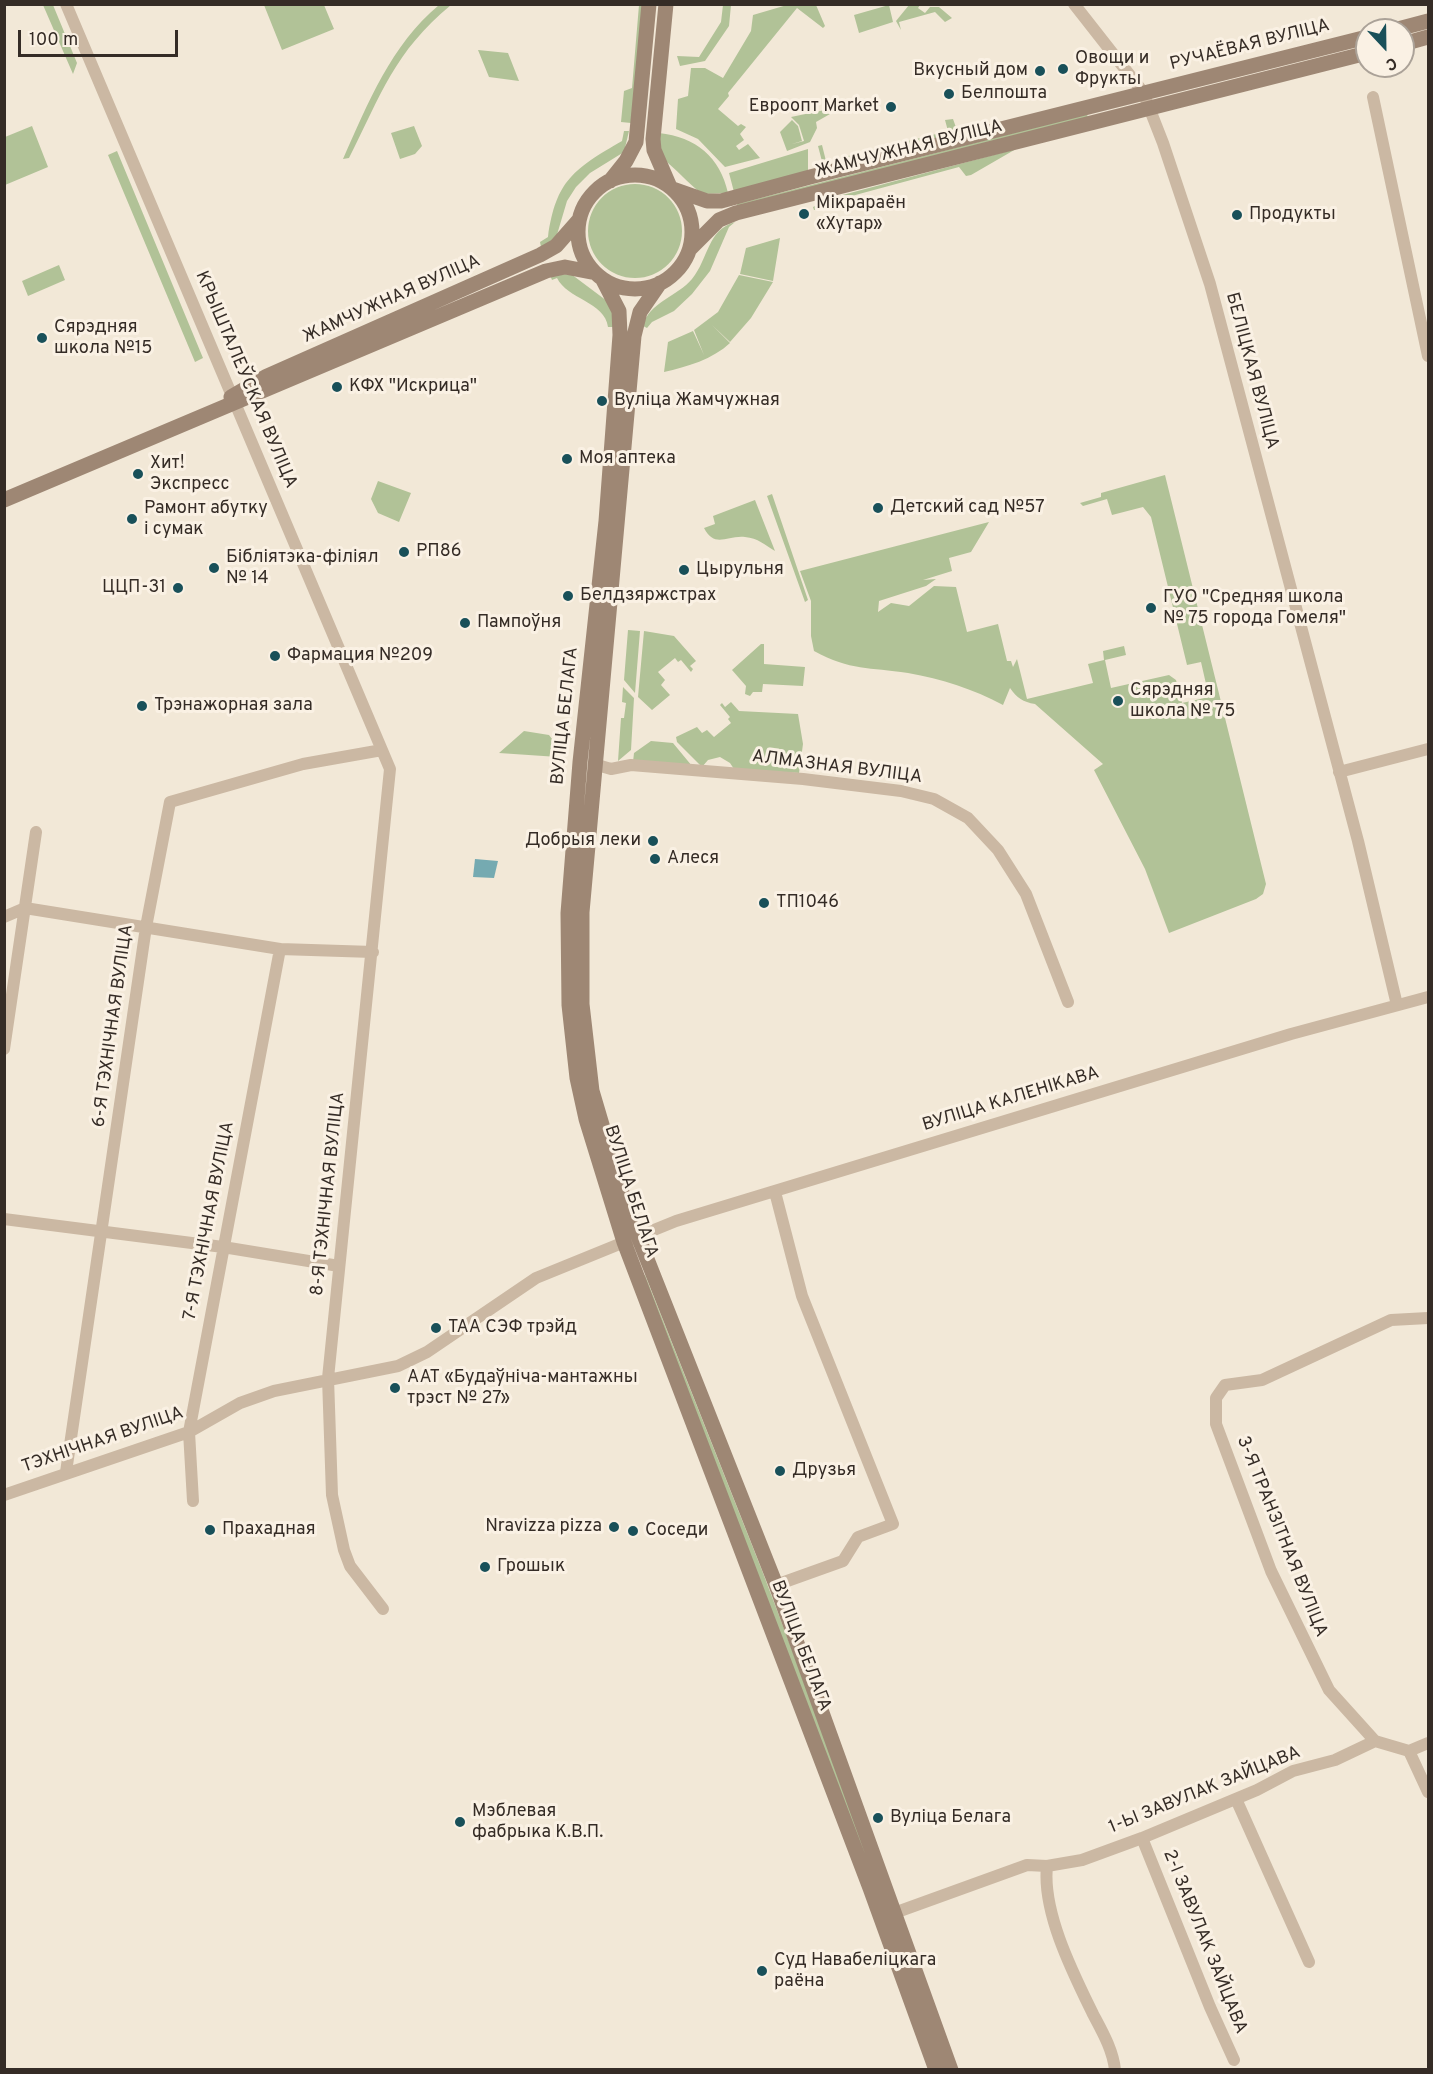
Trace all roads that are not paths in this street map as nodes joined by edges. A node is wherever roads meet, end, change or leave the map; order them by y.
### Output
1 (66, 4) edge
2 (649, 4) edge
3 (666, 4) edge
4 (1074, 4) edge
5 (1355, 40) edge
6 (1355, 55) edge
7 (1143, 92) junction
8 (1373, 97) dead end
9 (1150, 108) junction
10 (610, 181) junction
11 (671, 188) junction
12 (578, 220) junction
13 (690, 249) junction
14 (597, 276) junction
15 (660, 283) junction
16 (1428, 356) edge
17 (235, 400) junction
18 (4, 500) edge
19 (1428, 749) edge
20 (382, 750) junction
21 (594, 764) junction
22 (390, 770) joint
23 (1339, 772) junction
24 (36, 832) dead end
25 (25, 908) junction
26 (4, 917) edge
27 (146, 927) junction
28 (280, 949) junction
29 (373, 952) junction
30 (1428, 997) edge
31 (1068, 1002) dead end
32 (1397, 1005) junction
33 (4, 1048) edge
34 (775, 1192) junction
35 (4, 1219) edge
36 (102, 1230) junction
37 (631, 1239) junction
38 (223, 1247) junction
39 (339, 1266) junction
40 (1428, 1318) edge
41 (328, 1378) junction
42 (189, 1432) junction
43 (66, 1472) junction
44 (4, 1495) edge
45 (193, 1501) dead end
46 (776, 1586) junction
47 (383, 1609) dead end
48 (1374, 1741) junction
49 (1428, 1743) edge
50 (1409, 1751) junction
51 (1428, 1792) edge
52 (1236, 1799) junction
53 (1142, 1838) junction
54 (1047, 1866) junction
55 (888, 1916) junction
56 (1309, 1962) dead end
57 (1234, 2060) dead end
58 (936, 2070) edge
59 (951, 2070) edge
60 (1115, 2070) edge

1 - 17 street, КРЫШТАЛЕЎСКАЯ ВУЛІЦА
2 - 10 street
3 - 11 street
4 - 7 street, БЕЛІЦКАЯ ВУЛІЦА
5 - 7 street, РУЧАЁВАЯ ВУЛІЦА
6 - 9 street, РУЧАЁВАЯ ВУЛІЦА
7 - 9 street, БЕЛІЦКАЯ ВУЛІЦА
7 - 11 street, ЖАМЧУЖНАЯ ВУЛІЦА
8 - 16 street
9 - 13 street, ЖАМЧУЖНАЯ ВУЛІЦА
9 - 23 street, БЕЛІЦКАЯ ВУЛІЦА
10 - 11 street
10 - 12 street
11 - 13 street
12 - 14 street
12 - 17 street, ЖАМЧУЖНАЯ ВУЛІЦА
13 - 15 street
14 - 15 street
14 - 17 street, ЖАМЧУЖНАЯ ВУЛІЦА
14 - 37 street, ВУЛІЦА БЕЛАГА
15 - 21 street, ВУЛІЦА БЕЛАГА
17 - 18 street, ЖАМЧУЖНАЯ ВУЛІЦА
17 - 20 street, КРЫШТАЛЕЎСКАЯ ВУЛІЦА
19 - 23 street
20 - 22 street, КРЫШТАЛЕЎСКАЯ ВУЛІЦА
20 - 27 street, 6-Я ТЭХНІЧНАЯ ВУЛІЦА
21 - 31 street, АЛМАЗНАЯ ВУЛІЦА
21 - 37 street, ВУЛІЦА БЕЛАГА
22 - 29 street, 8-Я ТЭХНІЧНАЯ ВУЛІЦА
23 - 32 street, БЕЛІЦКАЯ ВУЛІЦА
24 - 25 street
25 - 26 street
25 - 27 street
25 - 33 street
27 - 28 street
27 - 36 street, 6-Я ТЭХНІЧНАЯ ВУЛІЦА
28 - 29 street
28 - 38 street, 7-Я ТЭХНІЧНАЯ ВУЛІЦА
29 - 39 street, 8-Я ТЭХНІЧНАЯ ВУЛІЦА
30 - 32 street, ВУЛІЦА КАЛЕНІКАВА
32 - 34 street, ВУЛІЦА КАЛЕНІКАВА
34 - 37 street, ВУЛІЦА КАЛЕНІКАВА
34 - 46 street
35 - 36 street
36 - 38 street
36 - 43 street, 6-Я ТЭХНІЧНАЯ ВУЛІЦА
37 - 41 street, ТЭХНІЧНАЯ ВУЛІЦА
37 - 46 street, ВУЛІЦА БЕЛАГА
37 - 55 street, ВУЛІЦА БЕЛАГА
38 - 39 street
38 - 42 street, 7-Я ТЭХНІЧНАЯ ВУЛІЦА
39 - 41 street, 8-Я ТЭХНІЧНАЯ ВУЛІЦА
40 - 48 street, 3-Я ТРАНЗІТНАЯ ВУЛІЦА
41 - 42 street, ТЭХНІЧНАЯ ВУЛІЦА
41 - 47 street, 8-Я ТЭХНІЧНАЯ ВУЛІЦА
42 - 43 street, ТЭХНІЧНАЯ ВУЛІЦА
42 - 45 street, 7-Я ТЭХНІЧНАЯ ВУЛІЦА
43 - 44 street, ТЭХНІЧНАЯ ВУЛІЦА
46 - 55 street, ВУЛІЦА БЕЛАГА
48 - 50 street
48 - 52 street, 1-Ы ЗАВУЛАК ЗАЙЦАВА
49 - 50 street
50 - 51 street
52 - 53 street, 1-Ы ЗАВУЛАК ЗАЙЦАВА
52 - 56 street
53 - 54 street, 1-Ы ЗАВУЛАК ЗАЙЦАВА
53 - 57 street, 2-І ЗАВУЛАК ЗАЙЦАВА
54 - 55 street, 1-Ы ЗАВУЛАК ЗАЙЦАВА
54 - 60 street
55 - 58 street, ВУЛІЦА БЕЛАГА
55 - 59 street, ВУЛІЦА БЕЛАГА

